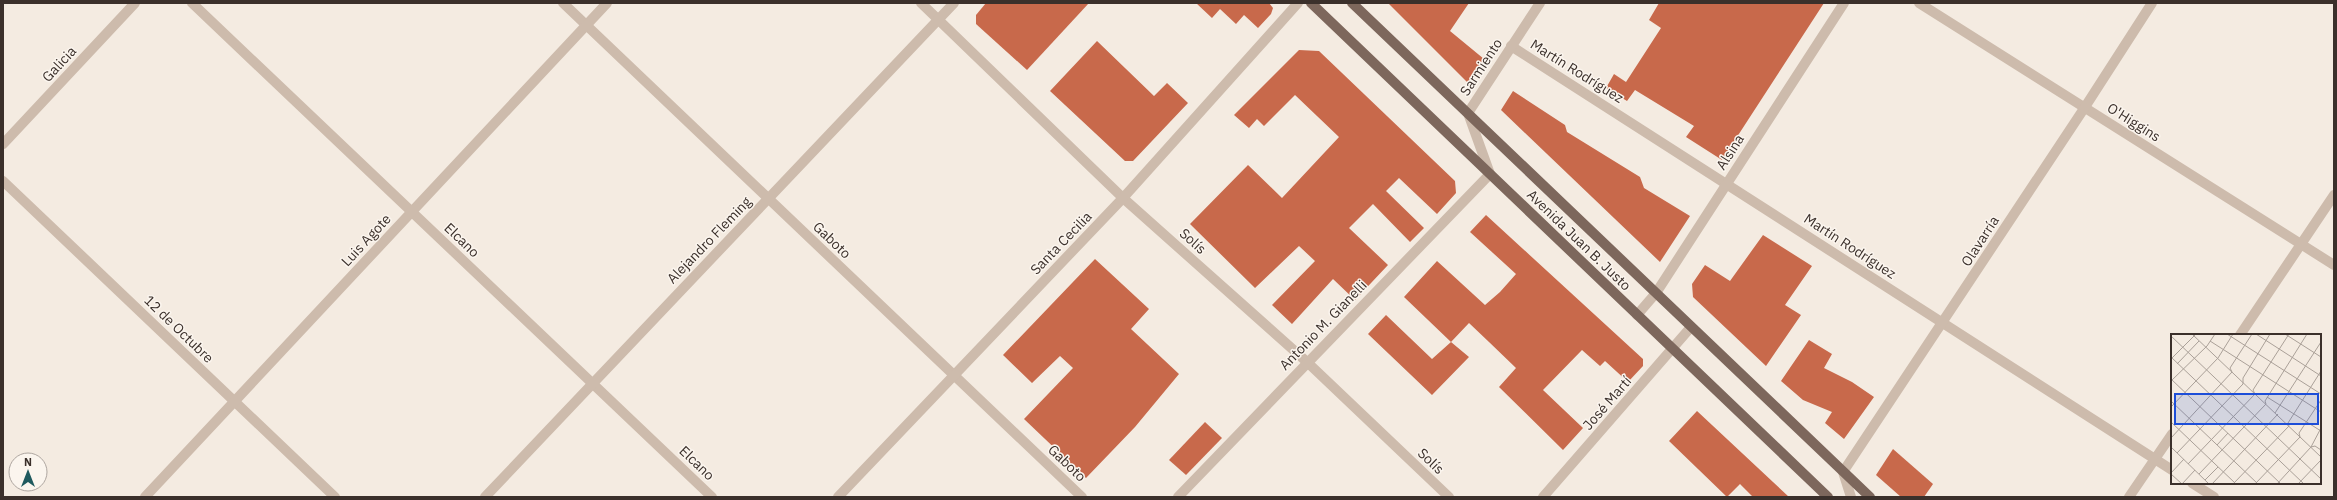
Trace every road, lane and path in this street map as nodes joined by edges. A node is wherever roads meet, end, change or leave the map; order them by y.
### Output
1 (135, 3) edge
2 (192, 3) edge
3 (563, 3) edge
4 (607, 3) edge
5 (921, 3) edge
6 (954, 3) edge
7 (1298, 3) edge
8 (1311, 3) edge
9 (1352, 3) edge
10 (1540, 3) edge
11 (1844, 3) edge
12 (1919, 3) edge
13 (2152, 3) edge
14 (938, 20) junction
15 (586, 25) junction
16 (1511, 46) junction
17 (2086, 107) junction
18 (1468, 113) junction
19 (3, 144) edge
20 (1490, 174) junction
21 (3, 181) edge
22 (1727, 183) junction
23 (2334, 195) edge
24 (1123, 198) junction
25 (768, 199) junction
26 (412, 211) junction
27 (2302, 245) junction
28 (2334, 265) edge
29 (1656, 293) junction
30 (1637, 315) junction
31 (1943, 322) junction
32 (1691, 327) junction
33 (2241, 334) edge
34 (1672, 349) junction
35 (1308, 362) junction
36 (954, 375) junction
37 (592, 383) junction
38 (235, 401) junction
39 (2171, 435) edge
40 (2155, 459) junction
41 (2171, 469) edge
42 (1843, 472) junction
43 (2194, 484) edge
44 (145, 497) edge
45 (335, 497) edge
46 (485, 497) edge
47 (712, 497) edge
48 (838, 497) edge
49 (1082, 497) edge
50 (1178, 497) edge
51 (1449, 497) edge
52 (1543, 497) edge
53 (1828, 497) edge
54 (1851, 497) edge
55 (1870, 497) edge
56 (2129, 497) edge
57 (2214, 497) edge

1 - 19 street, Galicia
2 - 26 street, Elcano
3 - 15 street, Gaboto
4 - 15 street, Luis Agote
5 - 14 street, Solís
6 - 14 street, Alejandro Fleming
7 - 24 street, Santa Cecilia
8 - 20 main road, Avenida Juan B. Justo
9 - 18 main road, Avenida Juan B. Justo
10 - 16 street, Sarmiento
11 - 22 street, Alsina
12 - 17 street, O'Higgins
13 - 17 street, Olavarría
14 - 24 street, Solís
14 - 25 street, Alejandro Fleming
15 - 25 street, Gaboto
15 - 26 street, Luis Agote
16 - 18 street, Sarmiento
16 - 22 street, Martín Rodríguez
17 - 27 street, O'Higgins
17 - 31 street, Olavarría
18 - 20 street, Sarmiento
18 - 29 main road, Avenida Juan B. Justo
20 - 30 main road, Avenida Juan B. Justo
20 - 35 street, Antonio M. Gianelli
21 - 38 street, 12 de Octubre
22 - 29 street, Alsina
22 - 31 street, Martín Rodríguez
23 - 27 street
24 - 35 street, Solís
24 - 36 street, Santa Cecilia
25 - 36 street, Gaboto
25 - 37 street, Alejandro Fleming
26 - 37 street, Elcano
26 - 38 street, Luis Agote
27 - 28 street, O'Higgins
27 - 33 street
29 - 30 street, Alsina
29 - 32 main road, Avenida Juan B. Justo
30 - 34 main road, Avenida Juan B. Justo
31 - 40 street, Martín Rodríguez
31 - 42 street, Olavarría
32 - 34 street, José Martí
32 - 42 main road, Avenida Juan B. Justo
34 - 52 street, José Martí
34 - 53 main road, Avenida Juan B. Justo
35 - 50 street, Antonio M. Gianelli
35 - 51 street, Solís
36 - 48 street, Santa Cecilia
36 - 49 street, Gaboto
37 - 46 street, Alejandro Fleming
37 - 47 street, Elcano
38 - 44 street, Luis Agote
38 - 45 street, 12 de Octubre
39 - 40 street
40 - 41 street, Martín Rodríguez
40 - 56 street
42 - 54 street
42 - 55 main road, Avenida Juan B. Justo
43 - 57 street

